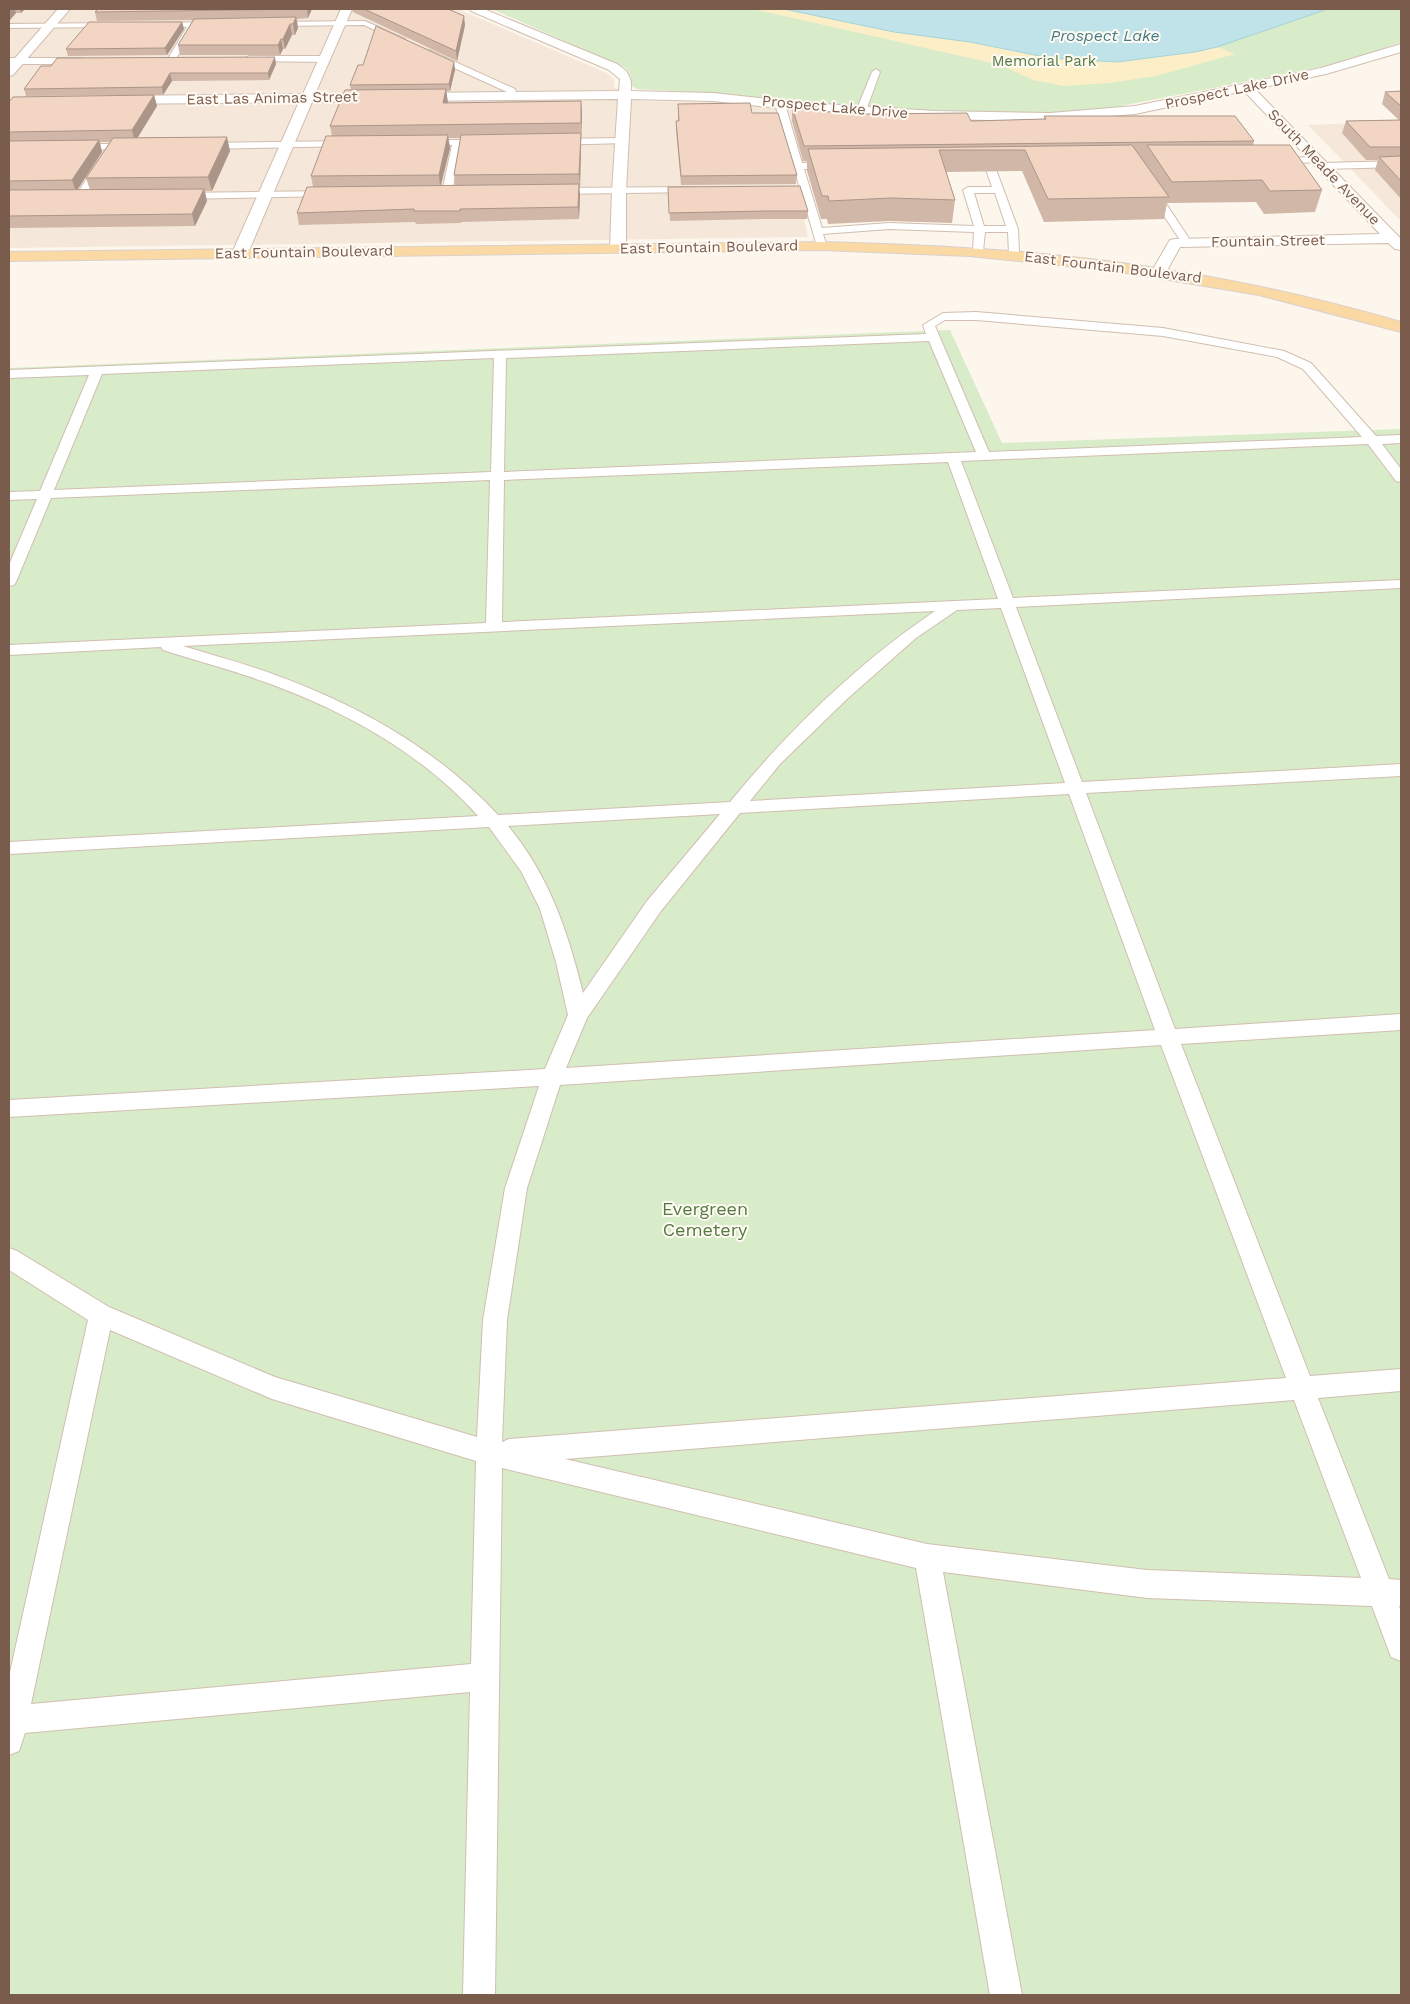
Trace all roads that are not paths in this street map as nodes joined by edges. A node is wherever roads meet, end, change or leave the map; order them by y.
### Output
1 (64, 9) edge
2 (346, 9) edge
3 (475, 9) edge
4 (340, 23) junction
5 (193, 24) junction
6 (223, 24) edge
7 (262, 24) edge
8 (118, 25) edge
9 (146, 25) edge
10 (9, 26) edge
11 (50, 26) junction
12 (410, 44) edge
13 (419, 48) edge
14 (1401, 48) edge
15 (238, 59) edge
16 (324, 59) junction
17 (92, 60) edge
18 (172, 60) edge
19 (13, 61) edge
20 (9, 72) edge
21 (876, 72) dead end
22 (1247, 87) junction
23 (624, 95) junction
24 (512, 96) junction
25 (307, 98) junction
26 (103, 100) edge
27 (780, 104) junction
28 (861, 111) junction
29 (622, 141) junction
30 (496, 142) edge
31 (544, 142) edge
32 (410, 143) edge
33 (457, 143) junction
34 (362, 144) edge
35 (287, 145) junction
36 (188, 146) edge
37 (65, 147) edge
38 (113, 147) junction
39 (141, 147) edge
40 (1266, 161) edge
41 (1321, 163) junction
42 (989, 164) edge
43 (1401, 164) edge
44 (799, 166) junction
45 (846, 166) edge
46 (1143, 178) edge
47 (706, 190) edge
48 (999, 190) junction
49 (619, 191) junction
50 (447, 192) edge
51 (542, 192) edge
52 (342, 194) edge
53 (265, 195) junction
54 (165, 196) edge
55 (80, 197) edge
56 (1392, 218) dead end
57 (1375, 219) junction
58 (980, 229) junction
59 (1013, 229) junction
60 (820, 239) junction
61 (1187, 243) junction
62 (1397, 243) edge
63 (618, 248) junction
64 (978, 251) junction
65 (240, 253) junction
66 (1014, 254) junction
67 (9, 256) edge
68 (1160, 271) junction
69 (1401, 327) edge
70 (933, 338) junction
71 (500, 355) junction
72 (97, 371) junction
73 (9, 374) edge
74 (1401, 439) edge
75 (1372, 440) junction
76 (984, 456) junction
77 (953, 457) junction
78 (498, 476) junction
79 (1401, 478) edge
80 (44, 495) junction
81 (9, 496) edge
82 (9, 582) edge
83 (1401, 584) edge
84 (1006, 603) junction
85 (952, 606) junction
86 (494, 628) junction
87 (156, 643) junction
88 (9, 650) edge
89 (1401, 770) edge
90 (1076, 789) junction
91 (736, 807) junction
92 (494, 821) junction
93 (9, 848) edge
94 (578, 1015) junction
95 (1401, 1022) edge
96 (1168, 1037) junction
97 (552, 1076) junction
98 (9, 1108) edge
99 (9, 1258) edge
100 (101, 1315) junction
101 (1401, 1380) edge
102 (1302, 1387) junction
103 (489, 1453) junction
104 (926, 1557) junction
105 (1391, 1593) edge
106 (1401, 1647) edge
107 (485, 1677) junction
108 (10, 1727) edge
109 (479, 1995) edge
110 (1006, 1995) edge

1 - 11 street
2 - 4 street
3 - 23 street
4 - 7 lane
4 - 12 lane
4 - 16 street
5 - 6 lane
5 - 9 lane
5 - 18 lane
8 - 11 lane
10 - 11 lane
11 - 19 street
13 - 24 lane
14 - 22 street, Prospect Lake Drive
15 - 16 lane
16 - 25 street
17 - 19 lane
19 - 20 street
21 - 28 lane
22 - 28 street, Prospect Lake Drive
22 - 41 street, South Meade Avenue
23 - 24 street, East Las Animas Street
23 - 27 street, Prospect Lake Drive
23 - 29 street
24 - 25 street, East Las Animas Street
25 - 26 street, East Las Animas Street
25 - 35 street
27 - 28 street, Prospect Lake Drive
27 - 44 lane
29 - 31 lane
29 - 49 street
30 - 33 lane
32 - 33 lane
33 - 50 lane
34 - 35 lane
35 - 36 lane
35 - 53 street
37 - 38 lane
38 - 39 lane
38 - 55 lane
40 - 41 lane
41 - 43 lane
41 - 57 street, South Meade Avenue
42 - 48 lane
44 - 45 lane
44 - 60 lane
46 - 61 lane
47 - 49 lane
48 - 58 lane
48 - 59 lane
49 - 51 lane
49 - 63 street
52 - 53 lane
53 - 54 lane
53 - 65 street
56 - 57 street
57 - 62 street, South Meade Avenue
58 - 59 lane
58 - 60 lane
58 - 64 lane
59 - 66 lane
60 - 63 main road, East Fountain Boulevard
60 - 64 main road, East Fountain Boulevard
61 - 62 street, Fountain Street
61 - 68 street, Fountain Street
63 - 65 main road, East Fountain Boulevard
64 - 66 main road, East Fountain Boulevard
65 - 67 main road, East Fountain Boulevard
66 - 68 main road, East Fountain Boulevard
68 - 69 main road, East Fountain Boulevard
70 - 71 lane
70 - 75 lane
70 - 76 lane
71 - 72 lane
71 - 78 lane
72 - 73 lane
72 - 80 lane
74 - 75 lane
75 - 76 lane
75 - 79 lane
76 - 77 lane
77 - 78 lane
77 - 84 lane
78 - 80 lane
78 - 86 lane
80 - 81 lane
80 - 82 lane
83 - 84 lane
84 - 85 lane
84 - 90 lane
85 - 86 lane
85 - 91 lane
86 - 87 lane
87 - 88 lane
87 - 92 lane
89 - 90 lane
90 - 91 lane
90 - 96 lane
91 - 92 lane
91 - 94 lane
92 - 93 lane
92 - 94 lane
94 - 97 lane
95 - 96 lane
96 - 97 lane
96 - 102 lane
97 - 98 lane
97 - 103 lane
99 - 100 lane
100 - 103 lane
100 - 108 lane
101 - 102 lane
102 - 103 lane
102 - 105 lane
103 - 104 lane
103 - 107 lane
104 - 105 lane
104 - 110 lane
105 - 106 lane
107 - 108 lane
107 - 109 lane

